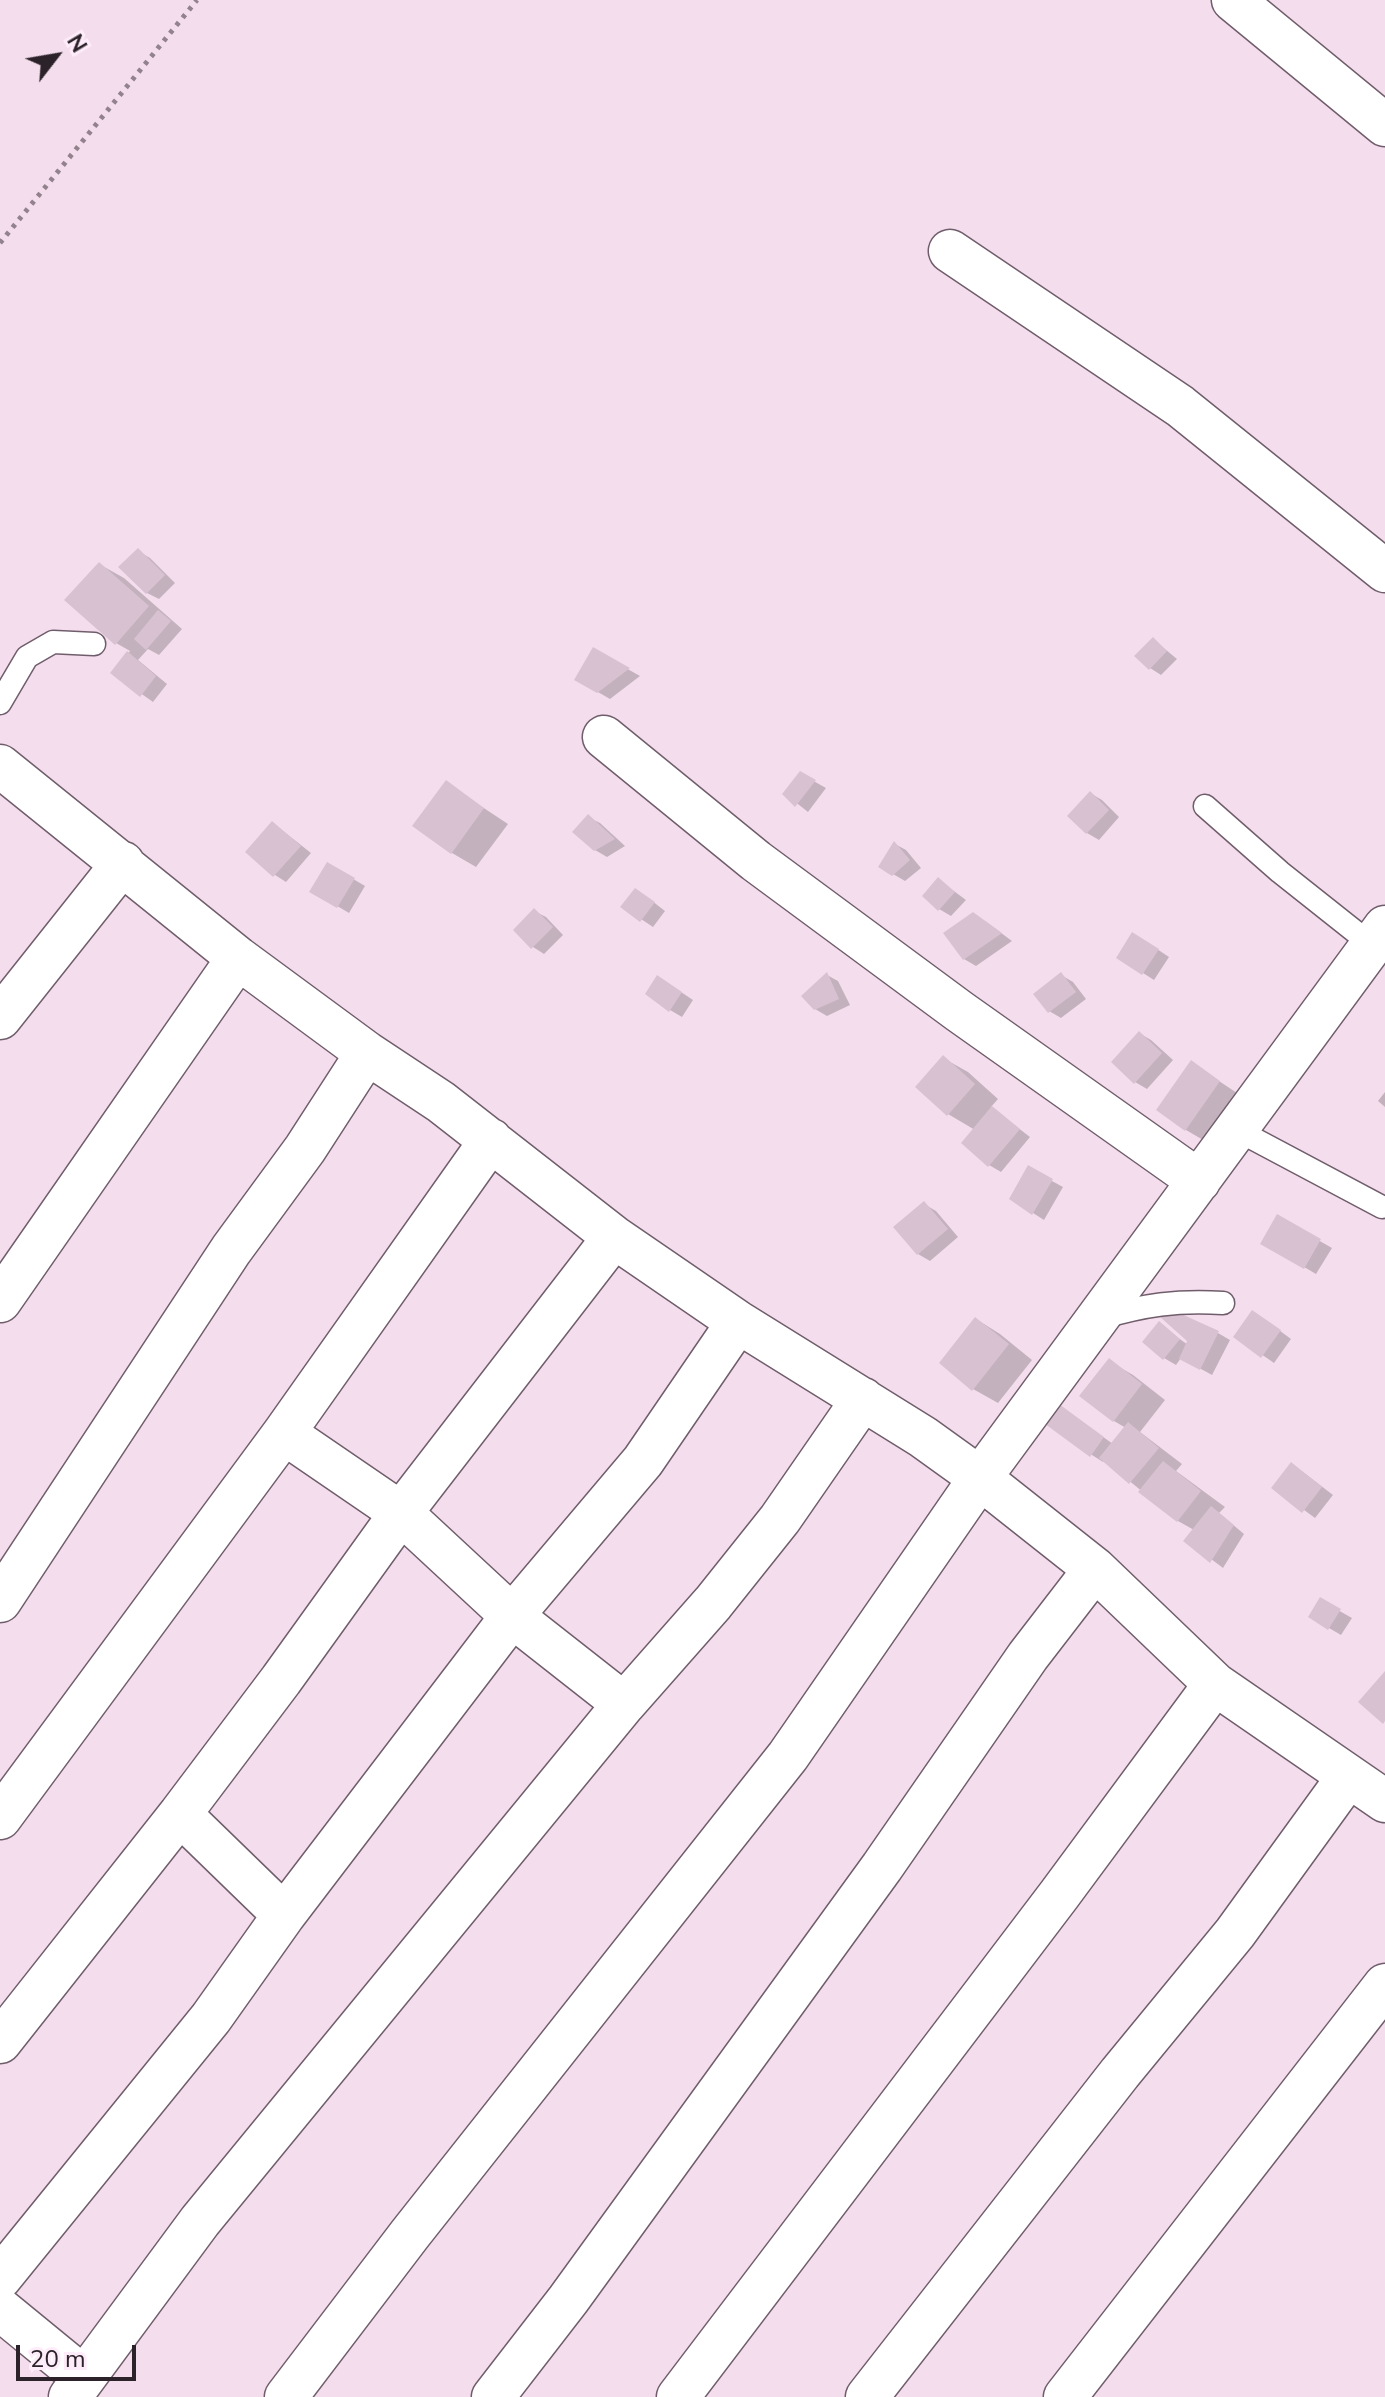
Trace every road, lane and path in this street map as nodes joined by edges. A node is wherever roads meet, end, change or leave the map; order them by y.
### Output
1 (197, 0) edge
2 (1233, 0) edge
3 (1385, 125) edge
4 (0, 243) edge
5 (950, 251) dead end
6 (1385, 571) edge
7 (94, 644) dead end
8 (0, 703) edge
9 (604, 737) dead end
10 (0, 766) edge
11 (1205, 806) dead end
12 (123, 863) junction
13 (1378, 936) edge
14 (238, 958) junction
15 (0, 1018) edge
16 (367, 1053) junction
17 (1237, 1130) junction
18 (491, 1140) junction
19 (1199, 1181) junction
20 (1382, 1207) dead end
21 (614, 1237) junction
22 (0, 1301) edge
23 (1223, 1303) dead end
24 (1099, 1318) junction
25 (738, 1322) junction
26 (863, 1399) junction
27 (284, 1433) junction
28 (980, 1478) junction
29 (401, 1513) junction
30 (1095, 1569) junction
31 (0, 1601) edge
32 (512, 1616) junction
33 (1215, 1684) junction
34 (624, 1704) junction
35 (1348, 1777) junction
36 (1385, 1801) edge
37 (180, 1814) junction
38 (0, 1818) edge
39 (284, 1915) junction
40 (1385, 1985) edge
41 (0, 2042) edge
42 (0, 2278) edge
43 (0, 2309) edge
44 (77, 2387) edge
45 (286, 2397) edge
46 (493, 2397) edge
47 (678, 2397) edge
48 (867, 2397) edge
49 (1065, 2397) edge

1 - 4 path
2 - 3 street
5 - 6 street
7 - 8 lane
9 - 19 street
10 - 12 street
11 - 13 lane
12 - 14 street
12 - 15 street
13 - 17 street
14 - 16 street
14 - 22 street
16 - 18 street
16 - 31 street
17 - 19 street
17 - 20 lane
18 - 21 street
18 - 27 street
19 - 24 street
21 - 25 street
21 - 29 street
23 - 24 lane
24 - 28 street
25 - 26 street
25 - 32 street
26 - 28 street
26 - 34 street
27 - 29 street
27 - 38 street
28 - 30 street
28 - 45 street
29 - 32 street
29 - 37 street
30 - 33 street
30 - 46 street
32 - 34 street
32 - 39 street
33 - 35 street
33 - 47 street
34 - 44 street
35 - 36 street
35 - 48 street
37 - 39 street
37 - 41 street
39 - 42 street
40 - 49 street
43 - 44 street

